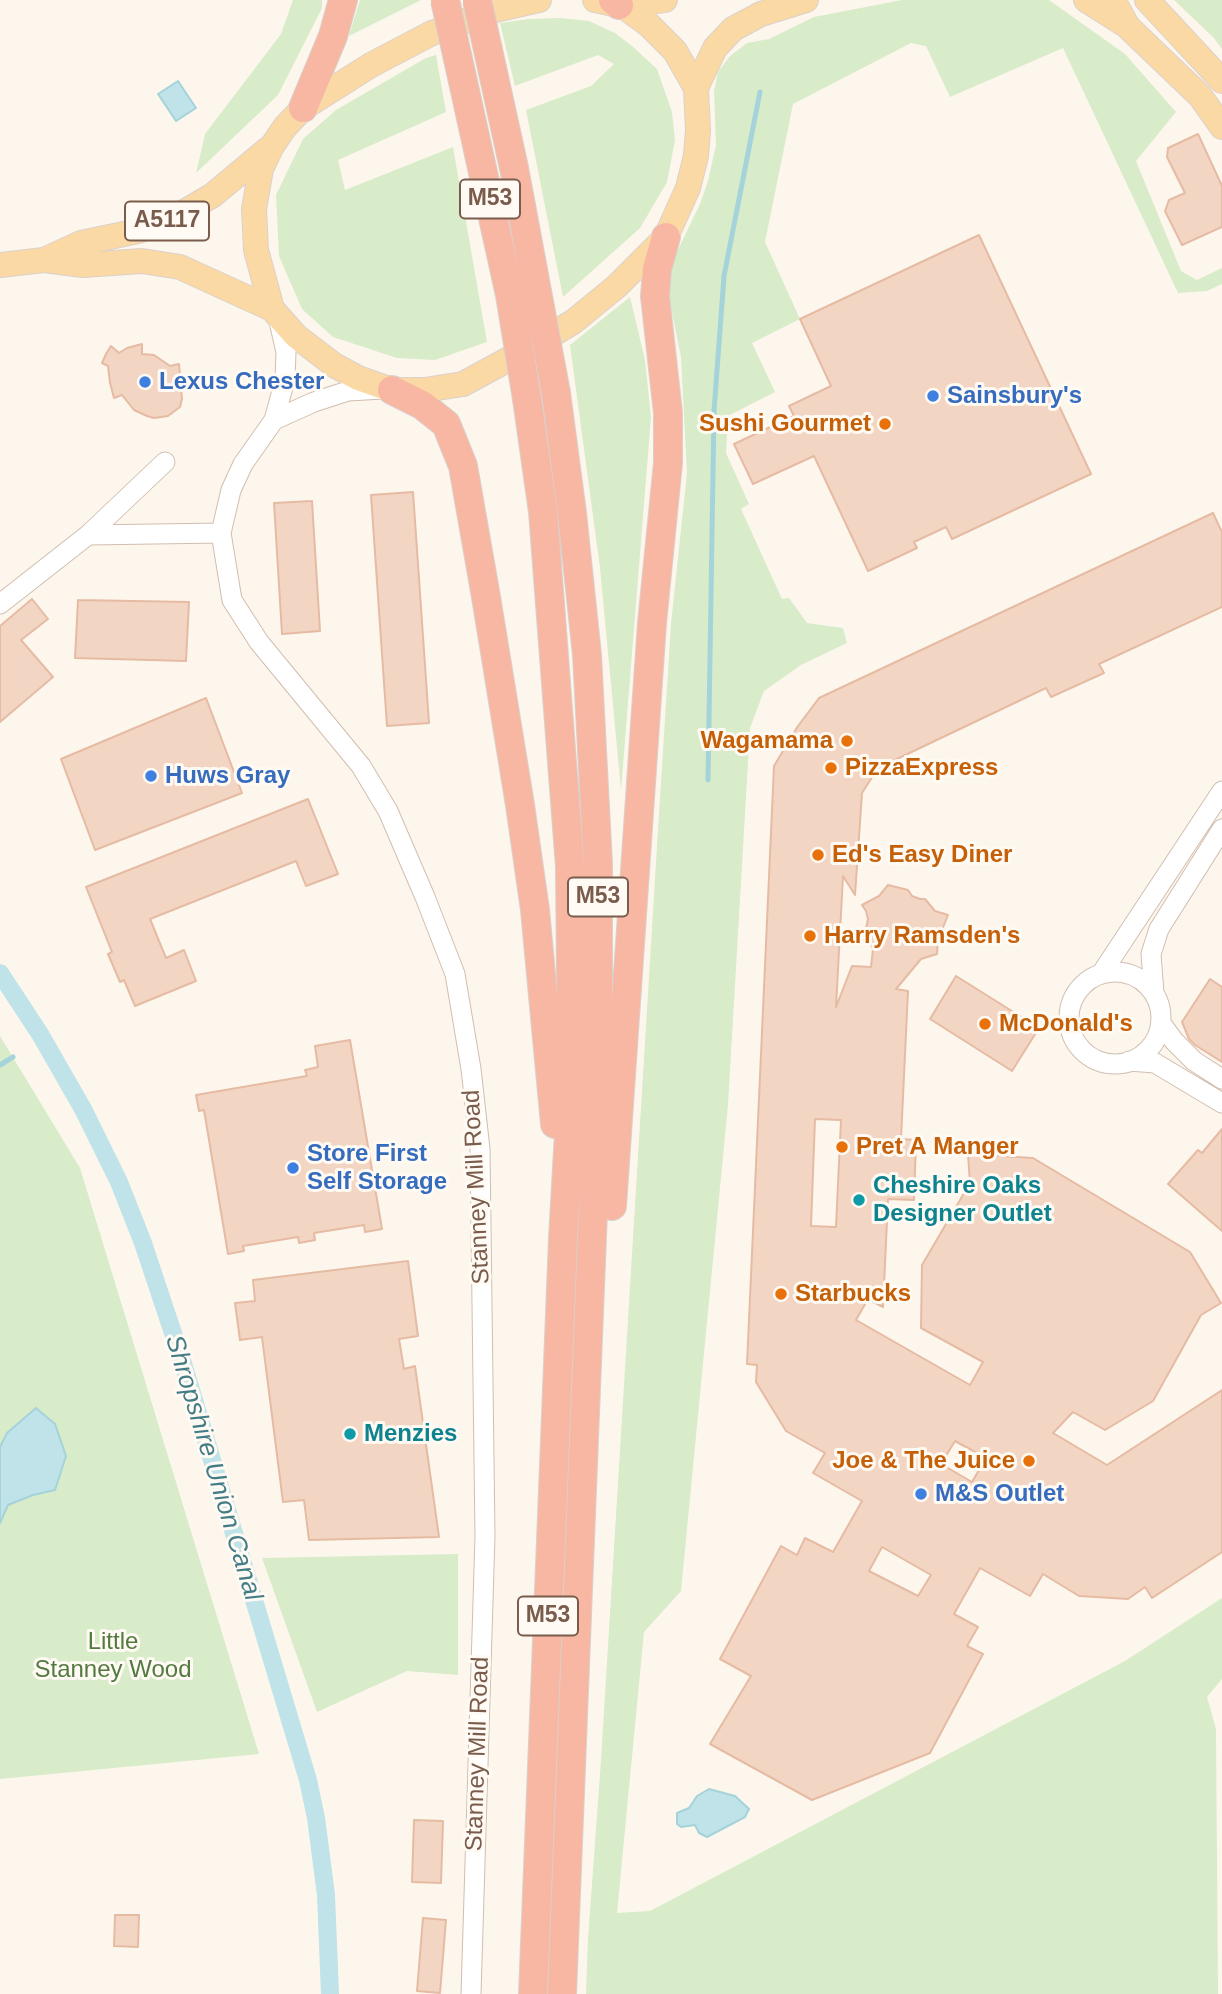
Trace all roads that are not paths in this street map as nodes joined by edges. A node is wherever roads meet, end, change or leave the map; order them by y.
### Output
1 (343, 0) edge
2 (445, 0) edge
3 (477, 0) edge
4 (539, 0) edge
5 (665, 0) edge
6 (806, 0) edge
7 (1086, 0) edge
8 (1113, 0) edge
9 (1147, 0) edge
10 (612, 3) edge
11 (1128, 26) junction
12 (1222, 81) edge
13 (696, 88) junction
14 (303, 108) junction
15 (1222, 127) edge
16 (272, 146) junction
17 (666, 237) junction
18 (44, 260) junction
19 (0, 265) edge
20 (275, 313) junction
21 (390, 389) junction
22 (274, 420) junction
23 (165, 462) dead end
24 (220, 533) junction
25 (88, 535) junction
26 (0, 604) edge
27 (1222, 791) edge
28 (1222, 830) edge
29 (1101, 974) junction
30 (1154, 993) junction
31 (1161, 1023) junction
32 (1129, 1061) junction
33 (1222, 1079) edge
34 (1222, 1102) edge
35 (563, 1238) junction
36 (585, 1403) junction
37 (471, 1994) edge
38 (533, 1994) edge
39 (562, 1994) edge

1 - 14 highway
2 - 35 highway, M53, bridge
3 - 36 highway, M53, bridge
4 - 14 main road
5 - 10 main road
6 - 13 main road
7 - 11 main road
8 - 11 main road
9 - 12 main road
10 - 13 main road
11 - 15 main road
13 - 17 main road
14 - 16 main road
16 - 18 main road, A5117
16 - 20 main road
17 - 21 main road
17 - 36 highway
18 - 19 main road, A5117
18 - 20 main road, A5117
20 - 21 main road
20 - 22 street, Stanney Mill Road
21 - 22 street, Stanney Mill Road
21 - 35 highway
22 - 24 street, Stanney Mill Road
23 - 25 street
24 - 25 street
24 - 37 street, Stanney Mill Road
25 - 26 street
27 - 29 street
28 - 30 street
29 - 30 street
29 - 32 street
30 - 31 street
31 - 32 street
31 - 33 street
32 - 34 street
35 - 38 highway, M53
36 - 39 highway, M53

